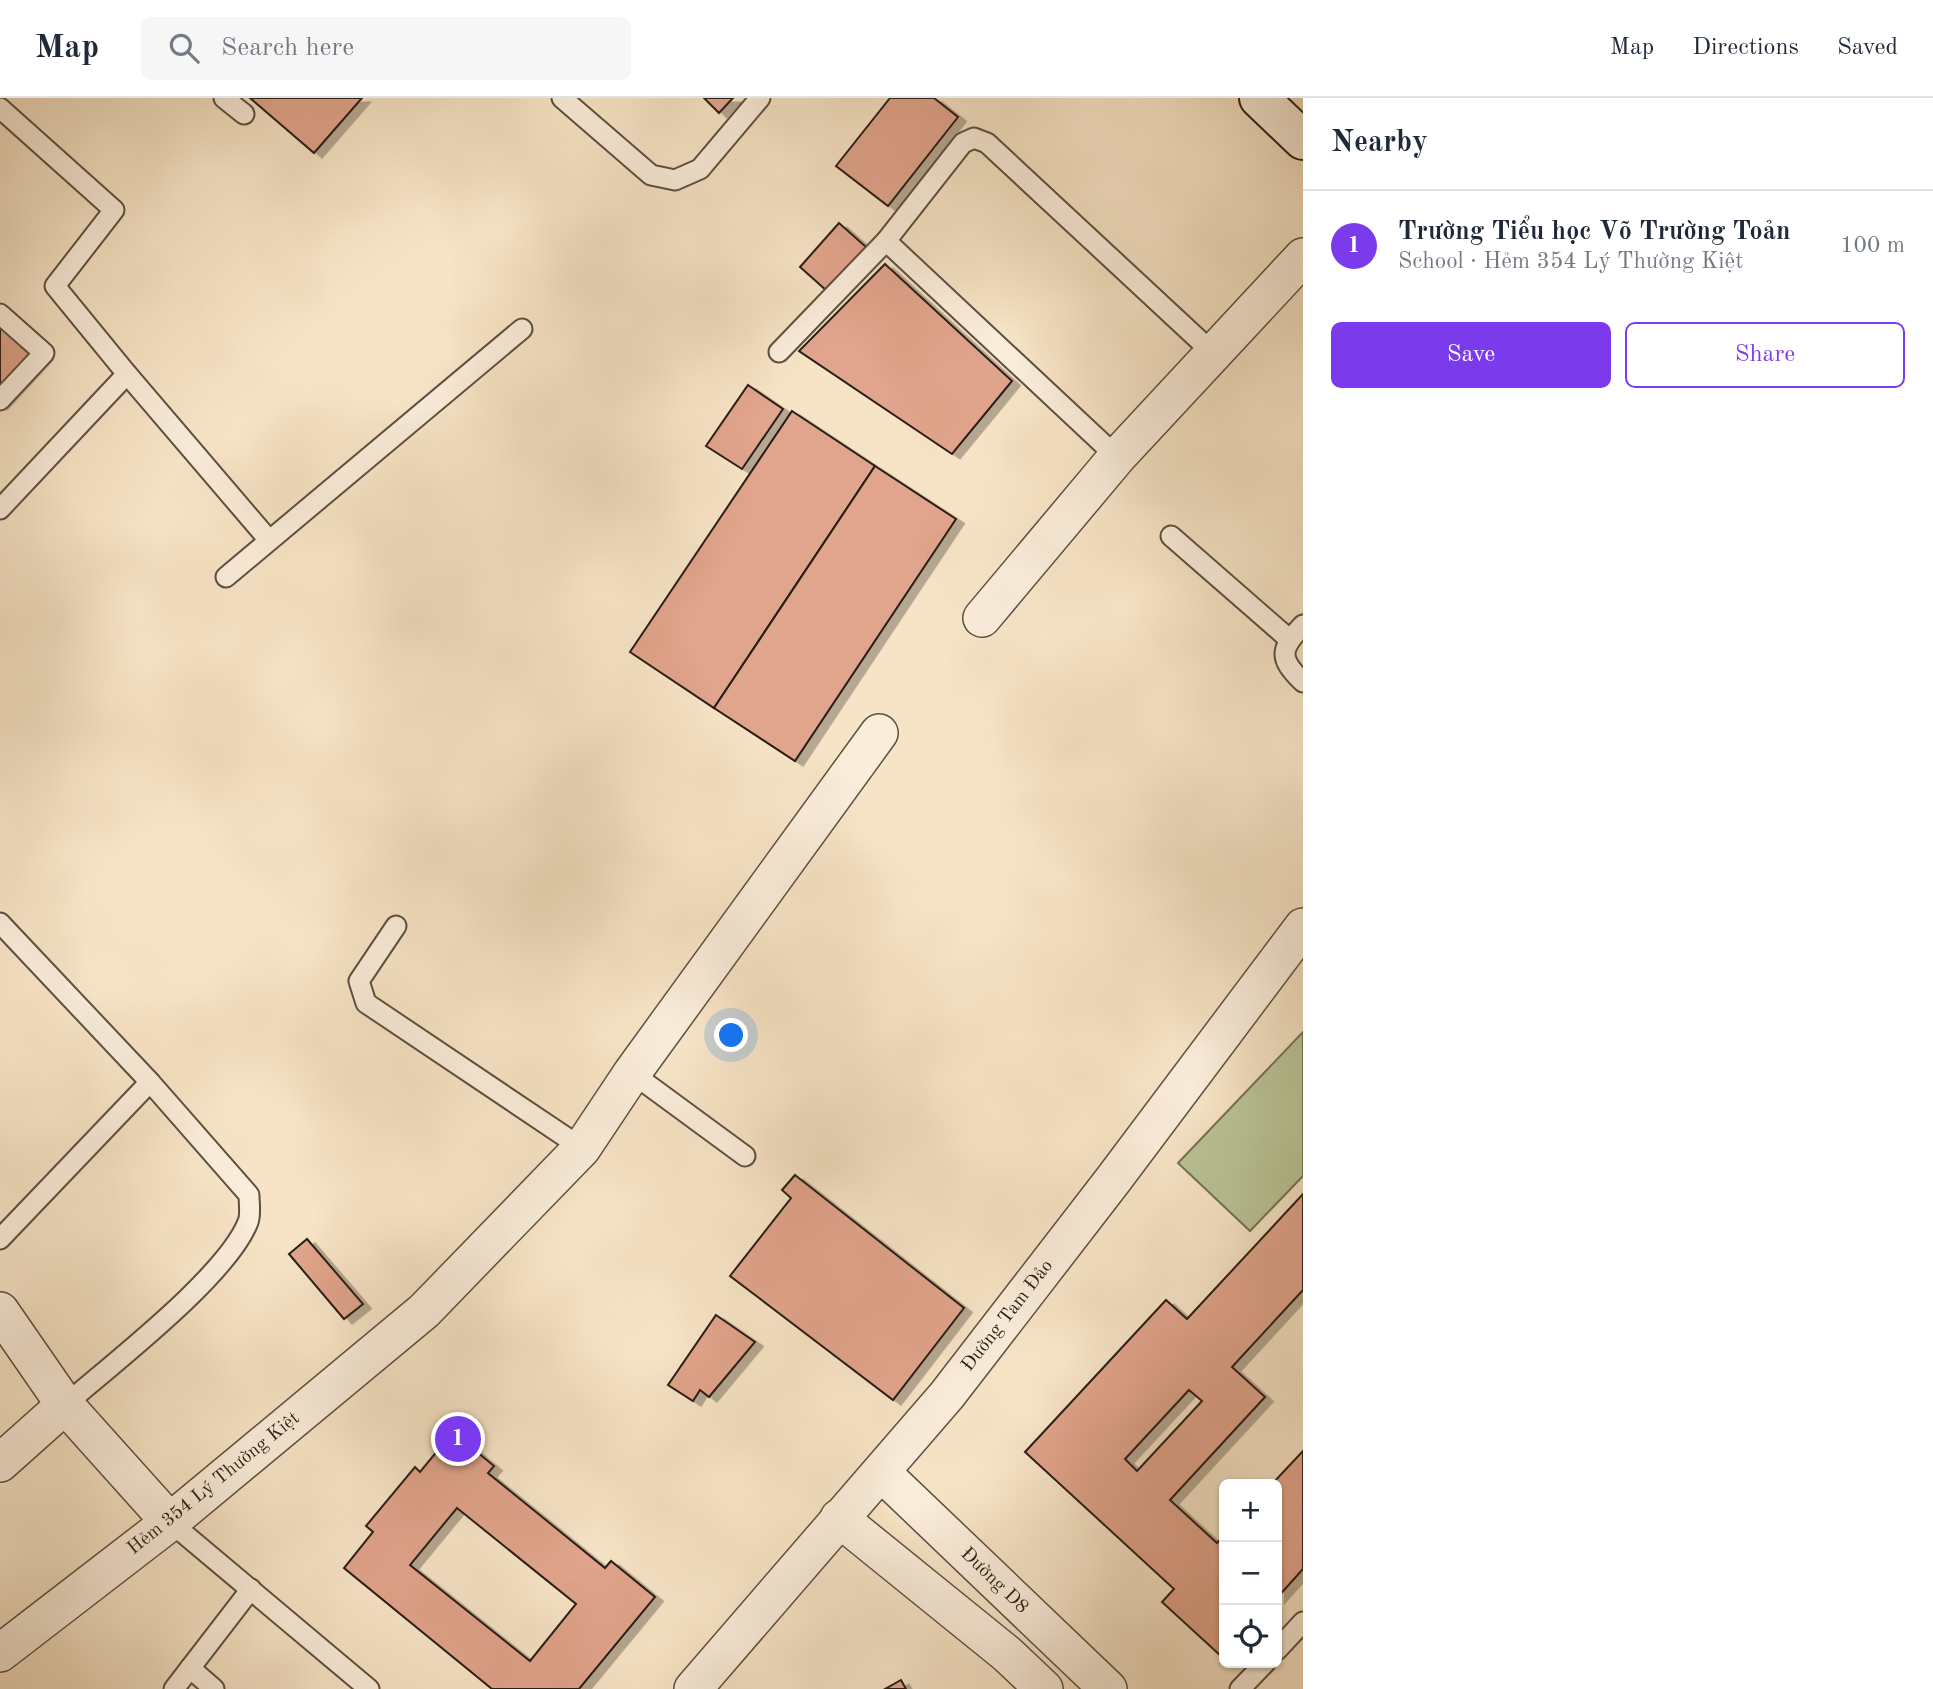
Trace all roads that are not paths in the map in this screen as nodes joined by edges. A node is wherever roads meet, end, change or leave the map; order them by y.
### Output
1 (224, 98) edge
2 (562, 98) edge
3 (760, 98) edge
4 (1259, 98) edge
5 (0, 108) edge
6 (244, 114) dead end
7 (1303, 140) edge
8 (886, 241) junction
9 (1303, 257) edge
10 (0, 314) edge
11 (522, 329) dead end
12 (779, 352) dead end
13 (1213, 353) junction
14 (127, 374) junction
15 (0, 400) edge
16 (1117, 457) junction
17 (0, 509) edge
18 (1171, 536) dead end
19 (268, 539) junction
20 (226, 578) dead end
21 (982, 618) dead end
22 (1296, 632) edge
23 (1303, 682) edge
24 (879, 733) dead end
25 (396, 926) dead end
26 (1303, 927) edge
27 (4, 936) edge
28 (632, 1073) junction
29 (150, 1083) junction
30 (582, 1148) junction
31 (745, 1156) dead end
32 (0, 1239) edge
33 (0, 1311) edge
34 (65, 1405) junction
35 (0, 1462) edge
36 (881, 1472) junction
37 (839, 1517) junction
38 (170, 1522) junction
39 (251, 1589) junction
40 (1303, 1622) edge
41 (1038, 1624) junction
42 (1282, 1645) edge
43 (0, 1653) edge
44 (1007, 1654) junction
45 (190, 1668) junction
46 (1260, 1668) edge
47 (174, 1689) edge
48 (215, 1689) edge
49 (369, 1689) edge
50 (693, 1689) edge
51 (1044, 1689) edge
52 (1108, 1689) edge
53 (1240, 1689) edge

1 - 6 lane
2 - 3 lane
4 - 7 main road
5 - 14 lane
8 - 12 lane
8 - 13 lane
8 - 16 lane
9 - 13 street
10 - 15 lane
11 - 19 lane
13 - 16 street
14 - 17 lane
14 - 19 lane
16 - 21 street
18 - 22 lane
19 - 20 lane
22 - 23 lane
24 - 28 street, Hẻm 354 Lý Thường Kiệt
25 - 30 lane
26 - 36 street, Đường Tam Đảo
27 - 29 lane
28 - 30 street, Hẻm 354 Lý Thường Kiệt
28 - 31 lane
29 - 32 lane
29 - 34 lane
30 - 38 street, Hẻm 354 Lý Thường Kiệt
33 - 34 street
34 - 35 street
34 - 38 street
36 - 37 street, Đường Tam Đảo
36 - 41 street, Đường D8
37 - 44 street
37 - 50 street, Đường Tam Đảo
38 - 39 lane
38 - 43 street, Hẻm 354 Lý Thường Kiệt
39 - 45 lane
39 - 49 lane
40 - 42 lane
41 - 44 street
41 - 52 street, Đường D8
44 - 51 street
45 - 47 lane
45 - 48 lane
46 - 53 lane

